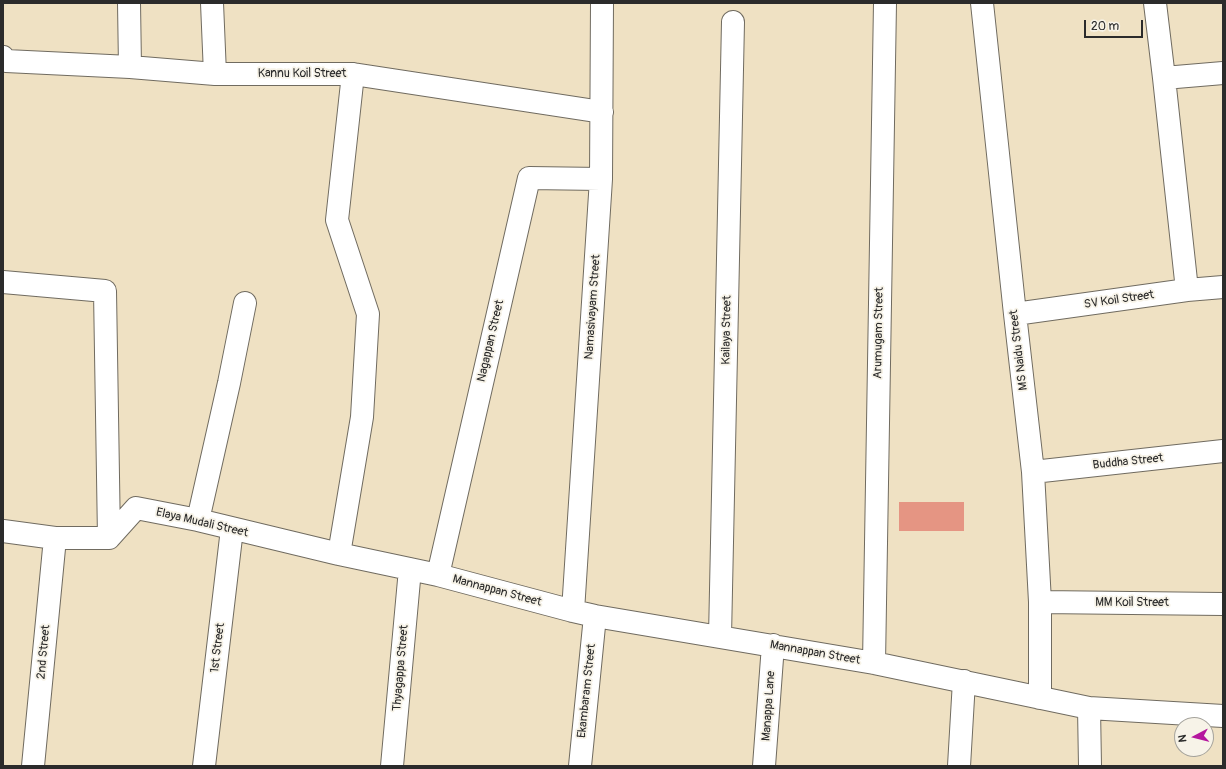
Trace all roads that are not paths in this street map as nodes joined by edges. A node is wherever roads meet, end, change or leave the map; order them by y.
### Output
1 (129, 3) edge
2 (212, 3) edge
3 (602, 3) edge
4 (885, 3) edge
5 (982, 3) edge
6 (1155, 3) edge
7 (733, 22) dead end
8 (3, 57) edge
9 (130, 67) junction
10 (1223, 73) edge
11 (215, 74) junction
12 (353, 74) junction
13 (1164, 78) junction
14 (602, 112) junction
15 (601, 179) junction
16 (3, 282) edge
17 (1223, 287) edge
18 (1187, 290) junction
19 (244, 303) dead end
20 (1014, 314) junction
21 (1223, 451) edge
22 (1033, 472) junction
23 (198, 520) junction
24 (232, 529) junction
25 (3, 531) edge
26 (55, 538) junction
27 (109, 538) junction
28 (338, 554) junction
29 (410, 569) junction
30 (438, 575) junction
31 (1040, 602) junction
32 (1223, 604) edge
33 (573, 612) junction
34 (595, 616) junction
35 (720, 637) junction
36 (773, 645) junction
37 (874, 663) junction
38 (964, 681) junction
39 (1040, 698) junction
40 (1089, 708) junction
41 (1223, 716) edge
42 (33, 766) edge
43 (204, 766) edge
44 (392, 766) edge
45 (580, 766) edge
46 (764, 766) edge
47 (959, 766) edge
48 (1090, 766) edge

1 - 9 street
2 - 11 street
3 - 14 street, Namasivayam Street
4 - 37 street, Arumugam Street
5 - 20 street, MS Naidu Street
6 - 13 street
7 - 35 street, Kailaya Street
8 - 9 street, Kannu Koil Street
9 - 11 street, Kannu Koil Street
10 - 13 street
11 - 12 street, Kannu Koil Street
12 - 14 street, Kannu Koil Street
12 - 28 street
13 - 18 street
14 - 15 street, Namasivayam Street
15 - 30 street, Nagappan Street
15 - 33 street, Namasivayam Street
16 - 27 street
17 - 18 street, SV Koil Street
18 - 20 street, SV Koil Street
19 - 23 street
20 - 22 street, MS Naidu Street
21 - 22 street, Buddha Street
22 - 31 street, MS Naidu Street
23 - 24 street, Elaya Mudali Street
23 - 27 street, Elaya Mudali Street
24 - 28 street, Elaya Mudali Street
24 - 43 street, 1st Street
25 - 26 street
26 - 27 street
26 - 42 street, 2nd Street
28 - 29 street, Elaya Mudali Street
29 - 30 street, Mannappan Street
29 - 44 street, Thyagappa Street
30 - 33 street, Mannappan Street
31 - 32 street, MM Koil Street
31 - 39 street, MS Naidu Street
33 - 34 street, Mannappan Street
34 - 35 street, Mannappan Street
34 - 45 street, Ekambaram Street
35 - 36 street, Mannappan Street
36 - 37 street, Mannappan Street
36 - 46 street, Manappa Lane
37 - 38 street, Mannappan Street
38 - 39 street, Mannappan Street
38 - 47 street
39 - 40 street, Mannappan Street
40 - 41 street, Mannappan Street
40 - 48 street

